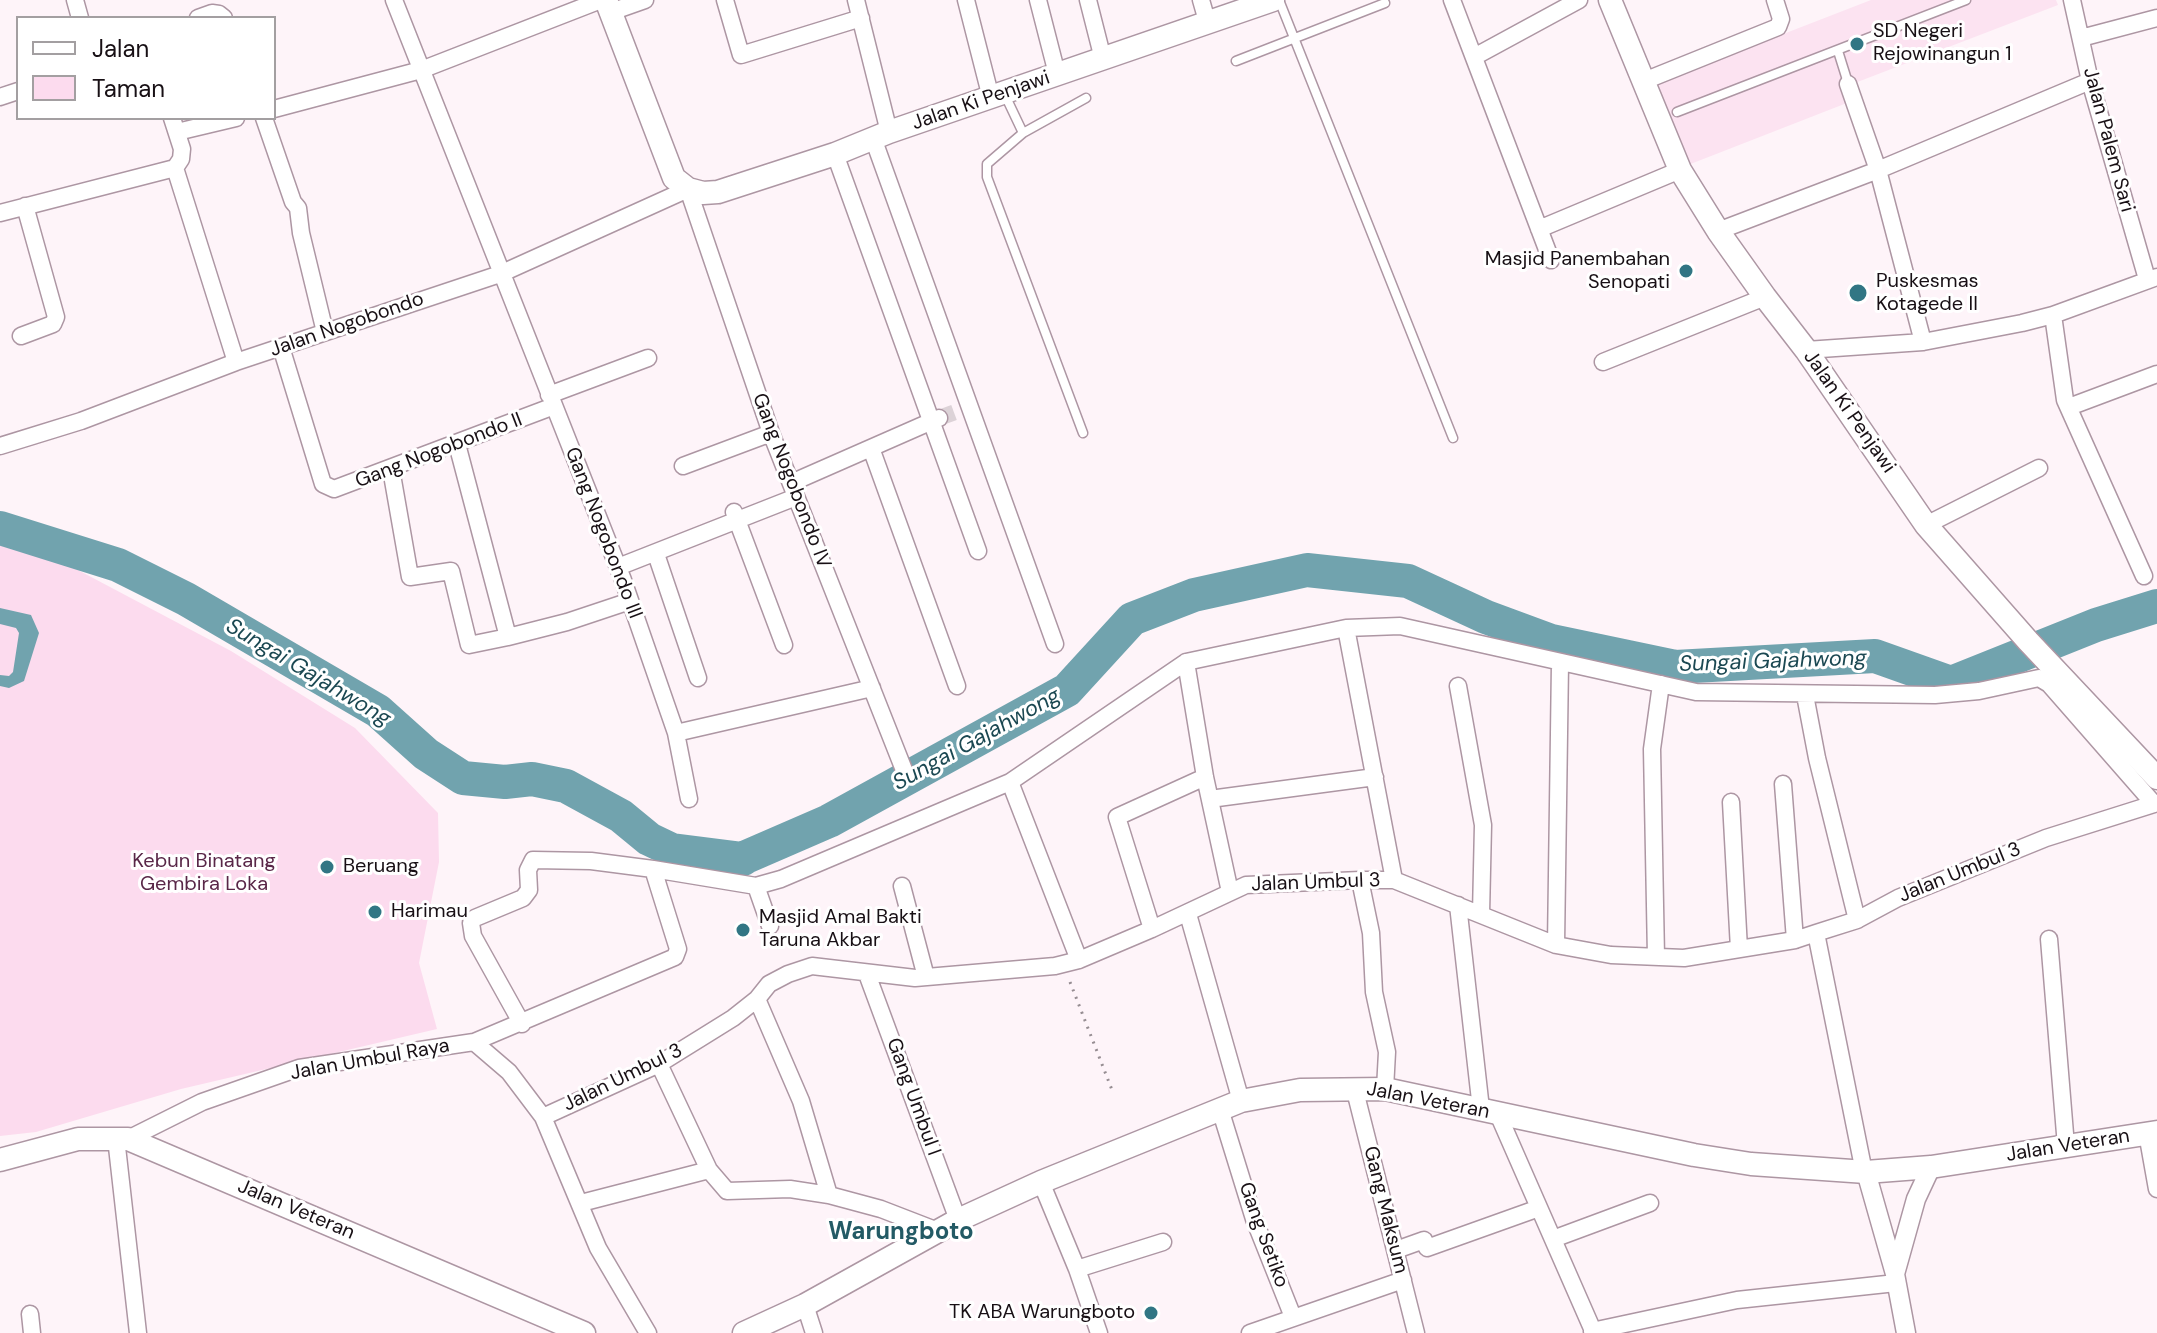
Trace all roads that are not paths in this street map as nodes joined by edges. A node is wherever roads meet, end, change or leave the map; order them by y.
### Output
1 (394, 0) edge
2 (645, 0) edge
3 (725, 0) edge
4 (856, 0) edge
5 (966, 0) edge
6 (1038, 0) edge
7 (1088, 0) edge
8 (1273, 0) edge
9 (1279, 0) edge
10 (1452, 0) edge
11 (1579, 0) edge
12 (1610, 0) edge
13 (1775, 0) edge
14 (1966, 0) edge
15 (2072, 0) edge
16 (1385, 3) dead end
17 (606, 4) edge
18 (1204, 11) edge
19 (861, 18) junction
20 (2157, 18) edge
21 (2081, 38) junction
22 (1295, 40) junction
23 (1838, 51) junction
24 (1474, 57) junction
25 (1103, 59) junction
26 (1236, 61) dead end
27 (421, 70) junction
28 (1057, 74) junction
29 (1644, 81) junction
30 (2090, 81) junction
31 (1848, 84) joint
32 (998, 95) junction
33 (1086, 98) dead end
34 (276, 108) edge
35 (1668, 117) junction
36 (219, 120) edge
37 (265, 120) edge
38 (175, 125) edge
39 (1023, 133) junction
40 (881, 135) junction
41 (835, 154) junction
42 (175, 168) junction
43 (1680, 170) junction
44 (1878, 170) junction
45 (688, 189) junction
46 (25, 206) junction
47 (0, 213) edge
48 (1539, 229) junction
49 (1718, 231) junction
50 (1551, 260) dead end
51 (500, 274) junction
52 (2152, 278) edge
53 (1765, 297) junction
54 (2053, 315) junction
55 (325, 332) junction
56 (21, 336) dead end
57 (1923, 342) junction
58 (281, 347) junction
59 (1806, 350) junction
60 (648, 358) dead end
61 (236, 362) junction
62 (1603, 362) dead end
63 (2157, 374) edge
64 (551, 401) junction
65 (2069, 407) junction
66 (936, 420) junction
67 (771, 433) junction
68 (1083, 433) dead end
69 (1453, 438) dead end
70 (457, 444) junction
71 (0, 446) edge
72 (871, 448) junction
73 (683, 466) dead end
74 (2039, 468) dead end
75 (391, 469) junction
76 (794, 490) junction
77 (735, 516) junction
78 (1926, 525) junction
79 (978, 551) dead end
80 (656, 554) junction
81 (618, 567) junction
82 (2144, 576) dead end
83 (630, 601) junction
84 (1346, 628) junction
85 (508, 637) junction
86 (1055, 644) dead end
87 (784, 645) dead end
88 (1186, 662) junction
89 (1560, 663) junction
90 (698, 678) dead end
91 (1661, 684) junction
92 (957, 686) dead end
93 (1458, 686) dead end
94 (872, 688) junction
95 (1805, 695) junction
96 (676, 733) junction
97 (904, 770) dead end
98 (1205, 777) junction
99 (1375, 777) junction
100 (2157, 778) edge
101 (1010, 782) junction
102 (1783, 784) dead end
103 (689, 799) dead end
104 (1210, 799) junction
105 (1731, 802) dead end
106 (2156, 804) edge
107 (653, 869) junction
108 (1360, 880) junction
109 (1394, 880) junction
110 (756, 886) junction
111 (902, 886) dead end
112 (1230, 892) junction
113 (1458, 905) junction
114 (1188, 914) junction
115 (1481, 914) junction
116 (1857, 920) junction
117 (770, 926) dead end
118 (1152, 929) junction
119 (1816, 933) junction
120 (2049, 939) dead end
121 (1795, 940) junction
122 (1556, 945) junction
123 (1739, 949) junction
124 (1656, 957) junction
125 (1070, 962) junction
126 (867, 974) junction
127 (926, 977) junction
128 (757, 999) junction
129 (522, 1024) junction
130 (474, 1042) junction
131 (659, 1064) junction
132 (1354, 1087) junction
133 (1385, 1089) junction
134 (1231, 1105) junction
135 (1489, 1111) junction
136 (543, 1117) junction
137 (2152, 1132) edge
138 (122, 1138) junction
139 (2066, 1146) junction
140 (0, 1160) edge
141 (1931, 1167) junction
142 (709, 1170) junction
143 (1865, 1172) junction
144 (1041, 1182) junction
145 (2157, 1189) edge
146 (829, 1195) junction
147 (581, 1203) junction
148 (1650, 1203) dead end
149 (1539, 1208) junction
150 (958, 1220) junction
151 (938, 1231) junction
152 (1553, 1239) junction
153 (1163, 1242) dead end
154 (1396, 1250) junction
155 (1077, 1269) junction
156 (1895, 1278) junction
157 (1403, 1280) junction
158 (805, 1305) junction
159 (30, 1314) dead end
160 (1293, 1317) junction
161 (1593, 1332) edge
162 (32, 1333) edge
163 (138, 1333) edge
164 (584, 1333) edge
165 (648, 1333) edge
166 (744, 1333) edge
167 (814, 1333) edge
168 (1099, 1333) edge
169 (1250, 1333) edge
170 (1416, 1333) edge
171 (1906, 1333) edge

1 - 27 street, Gang Nogobondo III
2 - 17 street
3 - 19 street
4 - 19 street
5 - 32 street
6 - 28 street
7 - 25 street
8 - 18 main road, Jalan Ki Penjawi
9 - 22 lane
10 - 24 street
11 - 24 street
12 - 29 main road, Jalan Ki Penjawi
13 - 29 street
14 - 23 lane
15 - 21 street, Jalan Palem Sari
16 - 22 lane
17 - 27 street
17 - 45 main road
18 - 25 main road, Jalan Ki Penjawi
19 - 40 street
20 - 21 street
21 - 30 street, Jalan Palem Sari
22 - 26 lane
22 - 69 lane
23 - 31 lane
23 - 35 lane
24 - 48 street
25 - 28 main road, Jalan Ki Penjawi
27 - 34 street
27 - 51 street, Gang Nogobondo III
28 - 32 main road, Jalan Ki Penjawi
29 - 35 main road, Jalan Ki Penjawi
30 - 44 street
30 - 52 street, Jalan Palem Sari
31 - 44 street
32 - 39 lane
32 - 40 main road, Jalan Ki Penjawi
33 - 39 lane
35 - 43 main road, Jalan Ki Penjawi
36 - 38 street
37 - 55 street
38 - 42 street
39 - 68 lane
40 - 41 main road, Jalan Ki Penjawi
40 - 86 street
41 - 45 main road, Jalan Ki Penjawi
41 - 66 street
42 - 46 street
42 - 61 street
43 - 48 street
43 - 49 main road, Jalan Ki Penjawi
44 - 49 street
44 - 57 street
45 - 51 street, Jalan Nogobondo
45 - 67 street, Gang Nogobondo IV
46 - 47 street
46 - 56 street
48 - 50 street
49 - 53 main road, Jalan Ki Penjawi
51 - 55 street, Jalan Nogobondo
51 - 64 street, Gang Nogobondo III
52 - 54 street
53 - 59 main road, Jalan Ki Penjawi
53 - 62 street
54 - 57 street
54 - 65 street
55 - 58 street, Jalan Nogobondo
57 - 59 street
58 - 61 street, Jalan Nogobondo
58 - 75 street, Gang Nogobondo II
59 - 78 main road, Jalan Ki Penjawi
60 - 64 street, Gang Nogobondo II
61 - 71 street, Jalan Nogobondo
63 - 65 street
64 - 70 street, Gang Nogobondo II
64 - 81 street, Gang Nogobondo III
65 - 82 street
66 - 72 street
66 - 79 street
67 - 73 street
67 - 76 street, Gang Nogobondo IV
70 - 75 street, Gang Nogobondo II
70 - 85 street
72 - 76 street
72 - 92 street
74 - 78 street
75 - 85 street
76 - 77 street
76 - 94 street, Gang Nogobondo IV
77 - 80 street
77 - 87 street
78 - 100 main road, Jalan Ki Penjawi
80 - 81 street
80 - 90 street
81 - 83 street, Gang Nogobondo III
83 - 85 street
83 - 96 street, Gang Nogobondo III
84 - 88 street
84 - 89 street
84 - 99 street
88 - 98 street
88 - 101 street
89 - 91 street
89 - 122 street
91 - 95 street
91 - 124 street
93 - 115 street
94 - 96 street
94 - 97 street, Gang Nogobondo IV
95 - 106 street
95 - 116 street
96 - 103 street, Gang Nogobondo III
98 - 104 street
98 - 118 street
99 - 104 street
99 - 109 street
101 - 110 street
101 - 125 street
102 - 121 street
104 - 112 street
105 - 123 street
106 - 116 street, Jalan Umbul 3
107 - 110 street
107 - 129 street
107 - 129 street
108 - 109 street, Jalan Umbul 3
108 - 112 street, Jalan Umbul 3
108 - 133 street
109 - 113 street, Jalan Umbul 3
110 - 117 street
111 - 127 street
112 - 114 street, Jalan Umbul 3
113 - 115 street, Jalan Umbul 3
113 - 135 street
114 - 118 street, Jalan Umbul 3
114 - 134 street, Gang Setiko
115 - 122 street, Jalan Umbul 3
116 - 119 street, Jalan Umbul 3
118 - 125 street, Jalan Umbul 3
119 - 121 street, Jalan Umbul 3
119 - 143 street
120 - 139 street
121 - 123 street, Jalan Umbul 3
122 - 124 street, Jalan Umbul 3
123 - 124 street, Jalan Umbul 3
125 - 127 street, Jalan Umbul 3
126 - 127 street, Jalan Umbul 3
126 - 128 street, Jalan Umbul 3
126 - 150 street, Gang Umbul I
128 - 131 street, Jalan Umbul 3
128 - 146 street
129 - 130 street
130 - 136 street, Jalan Umbul Raya
130 - 138 street, Jalan Umbul Raya
131 - 136 street, Jalan Umbul 3
131 - 142 street
132 - 133 main road, Jalan Veteran
132 - 134 main road, Jalan Veteran
132 - 154 street, Gang Maksum
133 - 135 main road, Jalan Veteran
134 - 144 main road, Jalan Veteran
134 - 160 street, Gang Setiko
135 - 143 main road, Jalan Veteran
135 - 149 street
136 - 147 street, Jalan Umbul Raya
137 - 139 main road, Jalan Veteran
137 - 145 street
138 - 140 main road, Jalan Veteran
138 - 163 street
138 - 164 main road, Jalan Veteran
139 - 141 main road, Jalan Veteran
141 - 143 main road, Jalan Veteran
141 - 156 street
142 - 146 street
142 - 147 street
143 - 156 street
144 - 150 main road, Jalan Veteran
144 - 155 street
146 - 151 street
147 - 165 street, Jalan Umbul Raya
148 - 152 street
149 - 152 street
149 - 154 street
150 - 151 main road, Jalan Veteran
151 - 158 main road, Jalan Veteran
152 - 161 street
153 - 155 street
154 - 157 street, Gang Maksum
155 - 168 street
156 - 161 street
156 - 171 street
157 - 160 street
157 - 170 street, Gang Maksum
158 - 166 main road, Jalan Veteran
158 - 167 street
159 - 162 street
160 - 169 street

